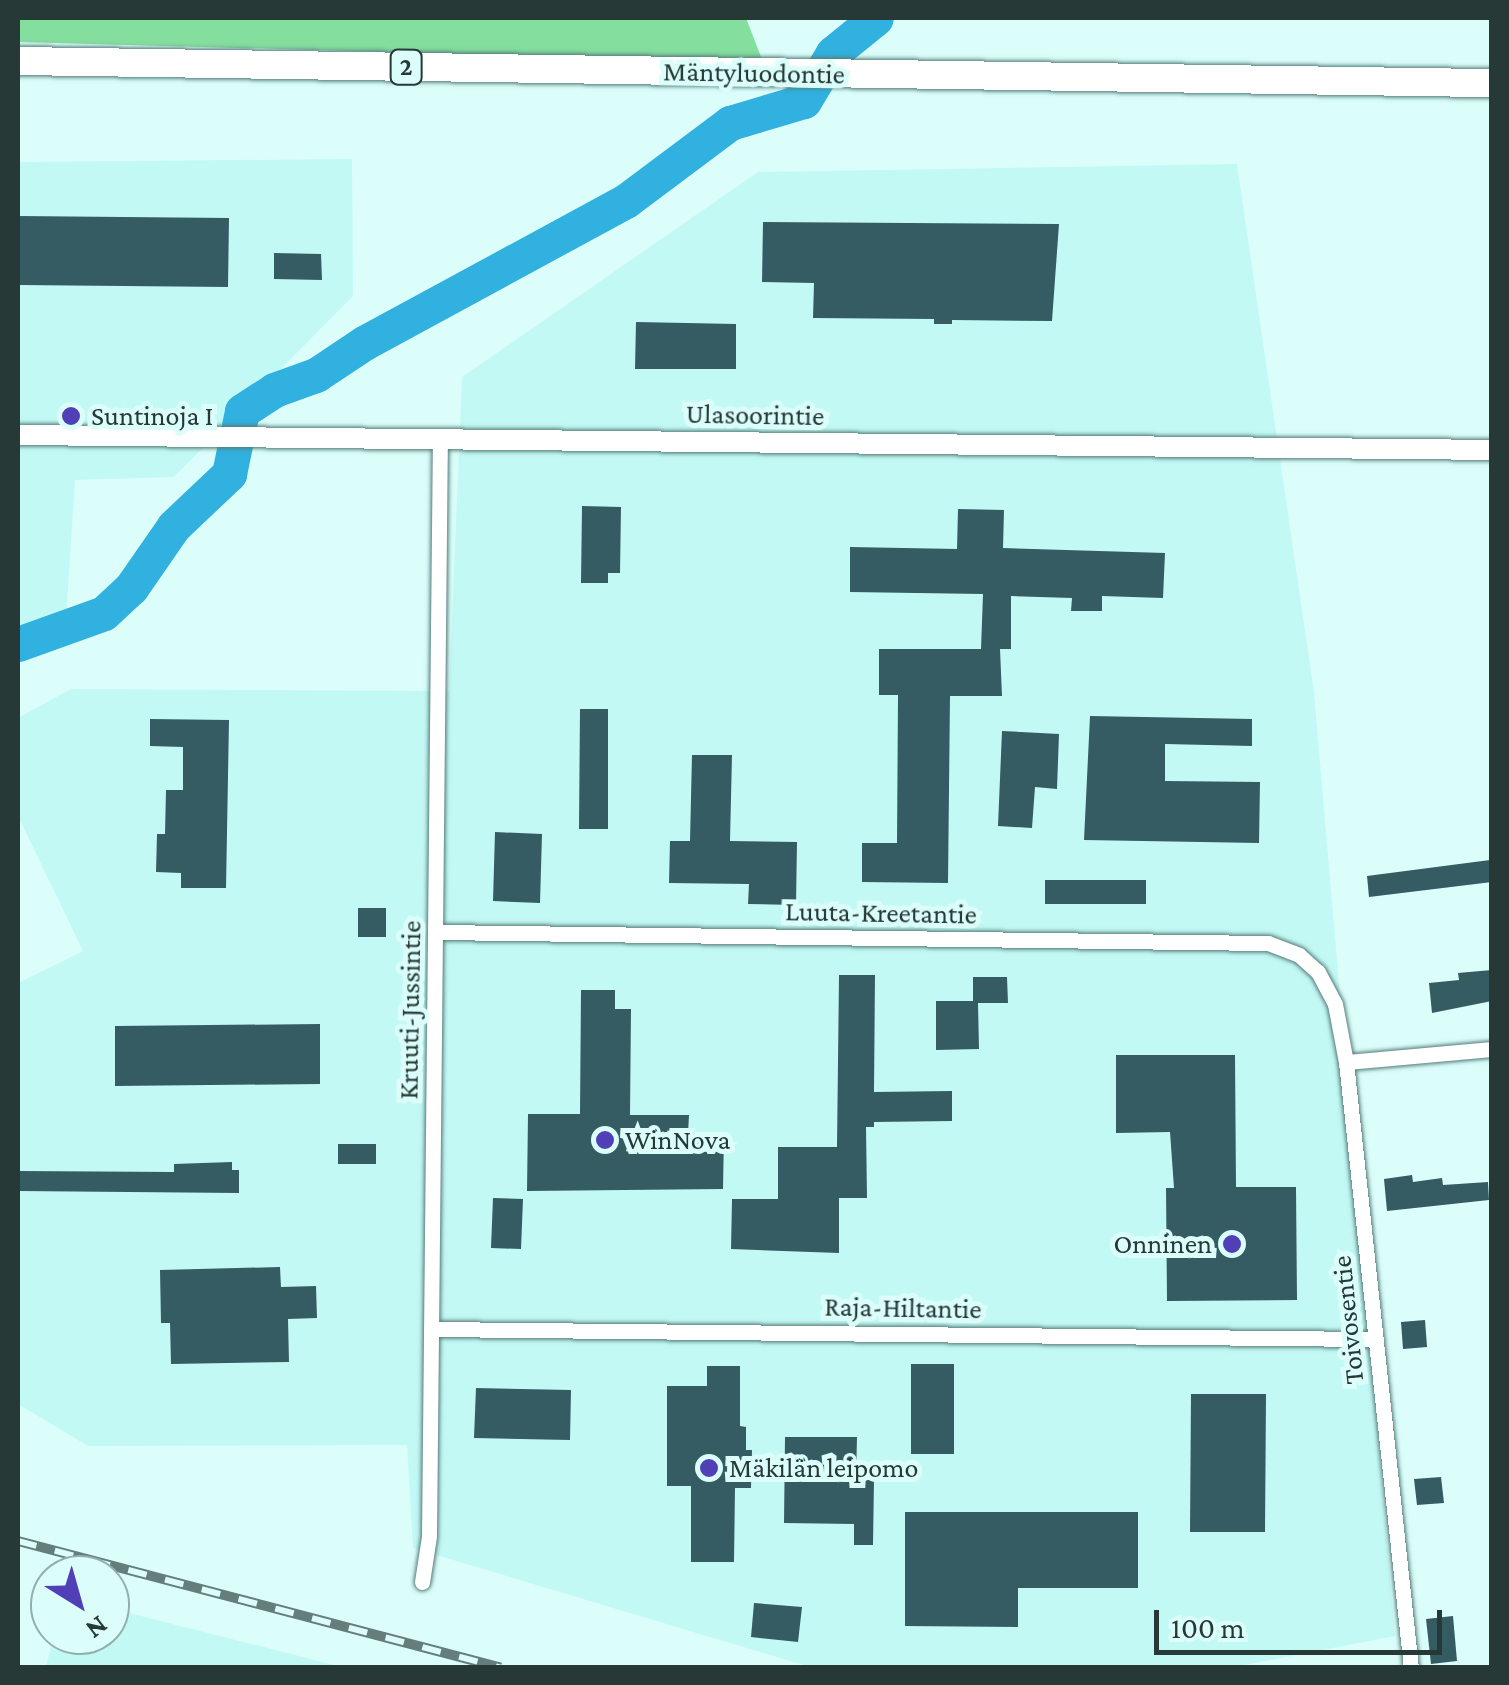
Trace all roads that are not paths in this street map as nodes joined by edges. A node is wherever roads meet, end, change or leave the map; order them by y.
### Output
1 (18, 62) edge
2 (1492, 84) edge
3 (18, 435) edge
4 (440, 439) junction
5 (1492, 450) edge
6 (436, 932) junction
7 (1318, 972) joint
8 (1492, 1049) edge
9 (1346, 1062) junction
10 (432, 1328) junction
11 (1375, 1339) junction
12 (422, 1582) dead end
13 (1411, 1668) edge

1 - 2 highway, Mäntyluodontie / 2
3 - 4 street, Ulasoorintie
4 - 5 street, Ulasoorintie
4 - 6 street, Kruuti-Jussintie
6 - 7 street, Luuta-Kreetantie
6 - 10 street, Kruuti-Jussintie
7 - 9 street, Toivosentie
8 - 9 street
9 - 11 street, Toivosentie
10 - 11 street, Raja-Hiltantie
10 - 12 street, Kruuti-Jussintie
11 - 13 street, Toivosentie

